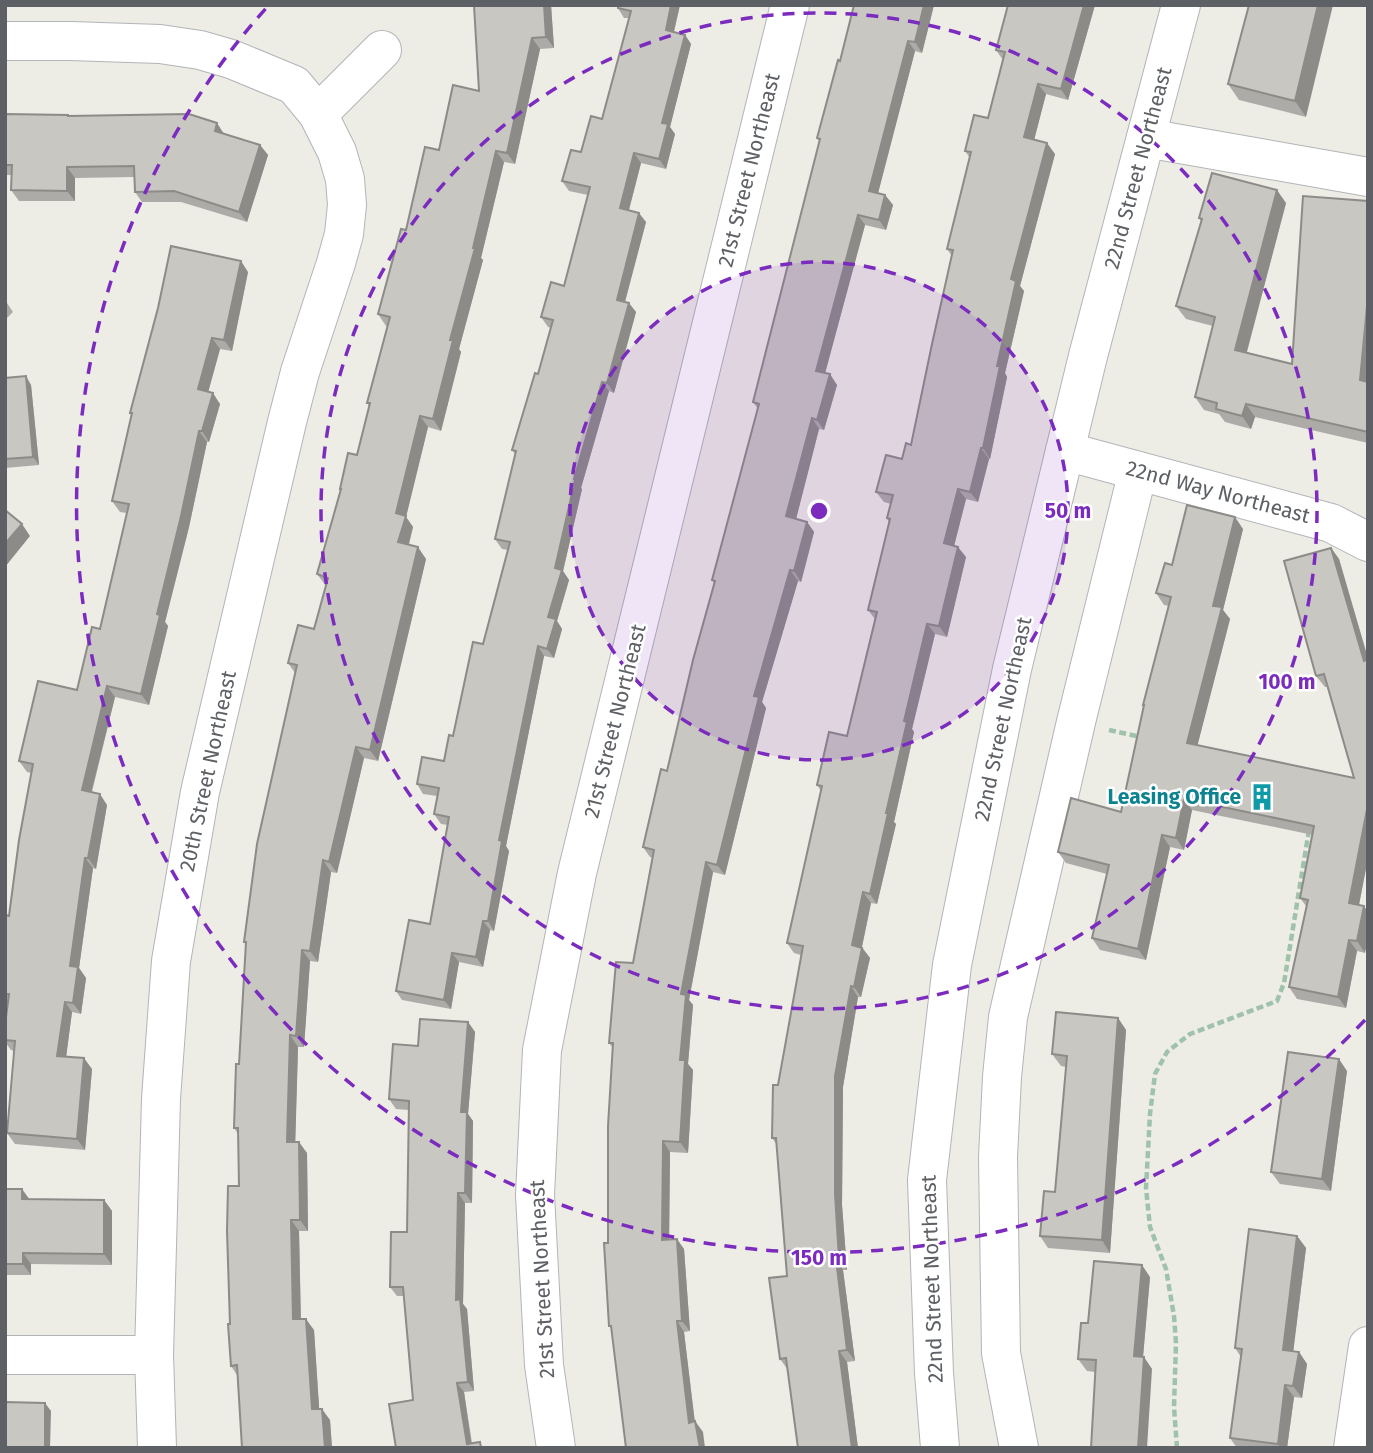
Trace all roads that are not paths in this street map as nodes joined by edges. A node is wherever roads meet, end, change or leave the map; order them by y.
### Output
1 (790, 5) edge
2 (1181, 5) edge
3 (5, 41) edge
4 (383, 50) dead end
5 (318, 114) junction
6 (1146, 138) junction
7 (1368, 177) edge
8 (1065, 451) junction
9 (1138, 471) junction
10 (1368, 542) edge
11 (1368, 1346) edge
12 (5, 1355) edge
13 (154, 1355) junction
14 (157, 1448) edge
15 (555, 1448) edge
16 (940, 1448) edge
17 (1018, 1448) edge
18 (1353, 1448) edge

1 - 15 street, 21st Street Northeast
2 - 6 street, 22nd Street Northeast
3 - 5 street, 20th Street Northeast
4 - 5 street
5 - 13 street, 20th Street Northeast
6 - 7 street
6 - 8 street, 22nd Street Northeast
8 - 9 street, 22nd Way Northeast
8 - 16 street, 22nd Street Northeast
9 - 10 street, 22nd Way Northeast
9 - 17 street
11 - 18 street
12 - 13 street
13 - 14 street, 20th Street Northeast

